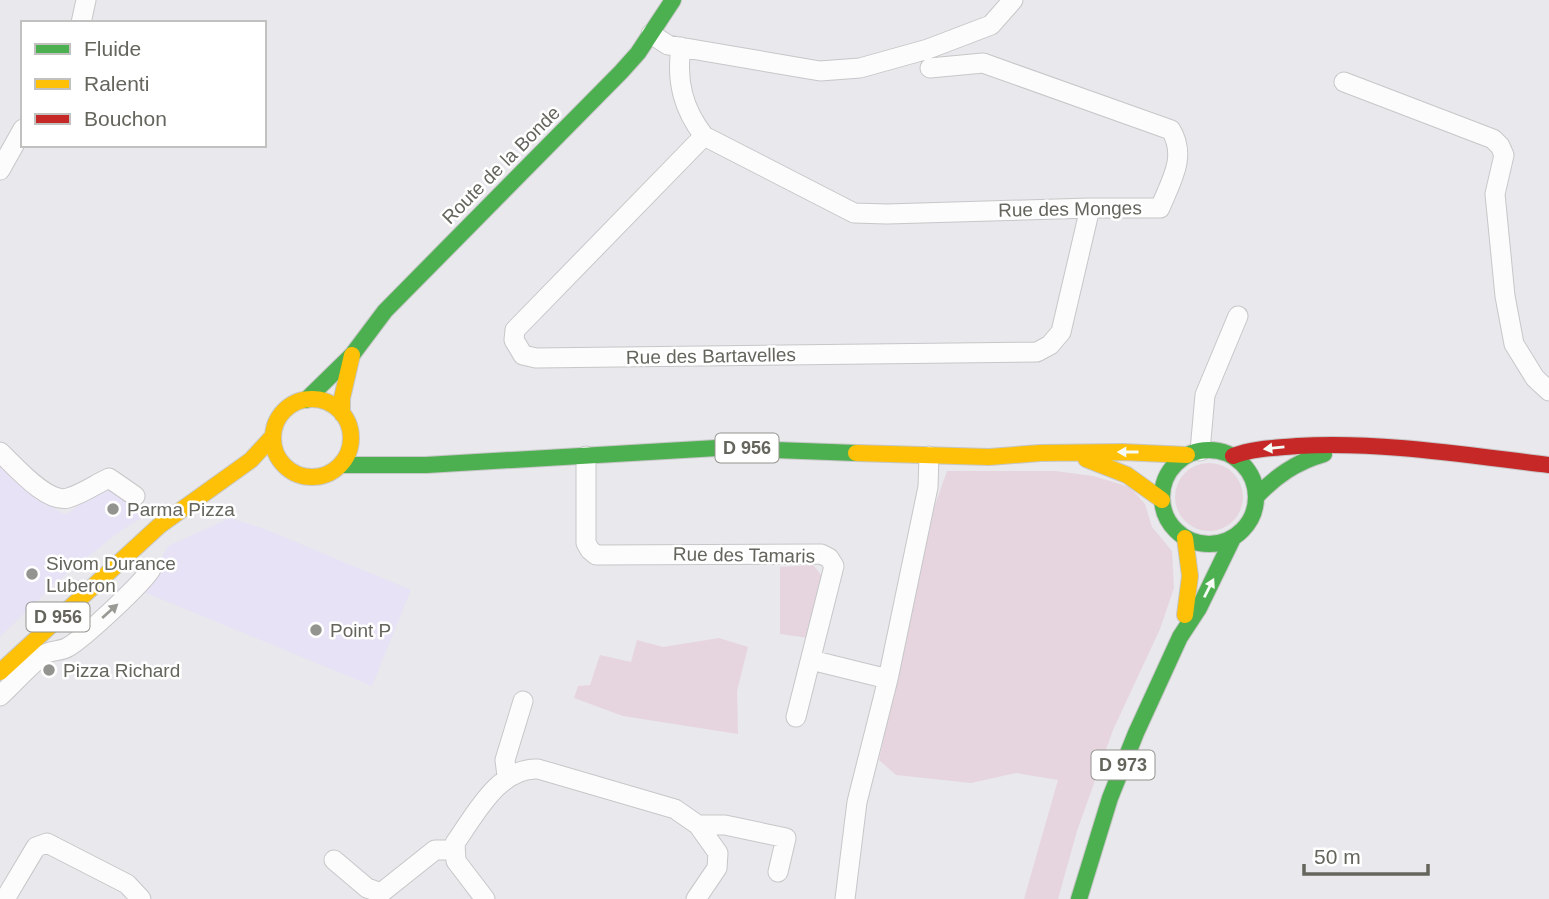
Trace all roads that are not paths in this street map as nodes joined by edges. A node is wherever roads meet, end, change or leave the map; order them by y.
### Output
1 (86, 0) edge
2 (673, 0) edge
3 (1013, 0) edge
4 (81, 21) edge
5 (652, 34) junction
6 (681, 47) junction
7 (930, 68) dead end
8 (1344, 82) dead end
9 (21, 133) edge
10 (704, 136) junction
11 (0, 170) edge
12 (1090, 208) junction
13 (1238, 316) dead end
14 (352, 355) junction
15 (1549, 391) edge
16 (306, 400) junction
17 (342, 414) junction
18 (351, 434) junction
19 (273, 436) junction
20 (1364, 445) junction
21 (0, 452) edge
22 (1068, 453) junction
23 (1194, 453) junction
24 (586, 456) junction
25 (929, 456) junction
26 (1233, 456) junction
27 (341, 465) junction
28 (426, 465) junction
29 (1549, 465) edge
30 (242, 487) dead end
31 (135, 496) dead end
32 (1256, 497) junction
33 (1162, 500) junction
34 (191, 504) junction
35 (1185, 538) junction
36 (1233, 538) junction
37 (150, 569) dead end
38 (1180, 637) junction
39 (811, 660) junction
40 (0, 673) edge
41 (888, 679) junction
42 (0, 696) edge
43 (523, 701) dead end
44 (796, 717) dead end
45 (508, 776) junction
46 (698, 825) junction
47 (455, 850) junction
48 (334, 860) dead end
49 (778, 872) dead end
50 (5, 899) edge
51 (141, 899) edge
52 (485, 899) edge
53 (696, 899) edge
54 (845, 899) edge
55 (1079, 899) edge

1 - 4 street
2 - 5 main road, Route de la Bonde
3 - 6 street
5 - 6 street
5 - 14 main road, Route de la Bonde
6 - 10 street
7 - 12 street, Rue des Monges
8 - 15 street
9 - 11 street
10 - 12 street, Rue des Monges
10 - 12 street, Rue des Bartavelles
13 - 23 street
14 - 16 main road, Route de la Bonde
14 - 17 main road, Route de la Bonde
16 - 17 main road
16 - 19 main road
17 - 18 main road
18 - 27 main road
18 - 28 main road, D 956
19 - 27 main road
19 - 34 main road, D 956
20 -> 26 main road
20 - 29 main road
20 - 32 main road
21 - 31 street
23 -> 22 main road, D 956
22 - 25 main road, D 956
22 - 33 main road, D 956
23 - 26 main road
23 - 33 main road
24 - 25 main road, D 956
24 - 28 main road, D 956
24 - 39 street, Rue des Tamaris
25 - 41 street
26 - 32 main road
27 - 28 main road, D 956
30 - 34 main road, D 956
32 - 36 main road
33 - 35 main road
34 - 40 main road, D 956
35 - 36 main road
35 - 38 main road, D 973
38 -> 36 main road, D 973
42 -> 37 street
38 - 55 main road, D 973
39 - 41 street
39 - 44 street, Rue des Tamaris
41 - 54 street
43 - 45 street
45 - 46 street
45 - 47 street
46 - 49 street
46 - 53 street
47 - 48 street
47 - 52 street
50 - 51 street

